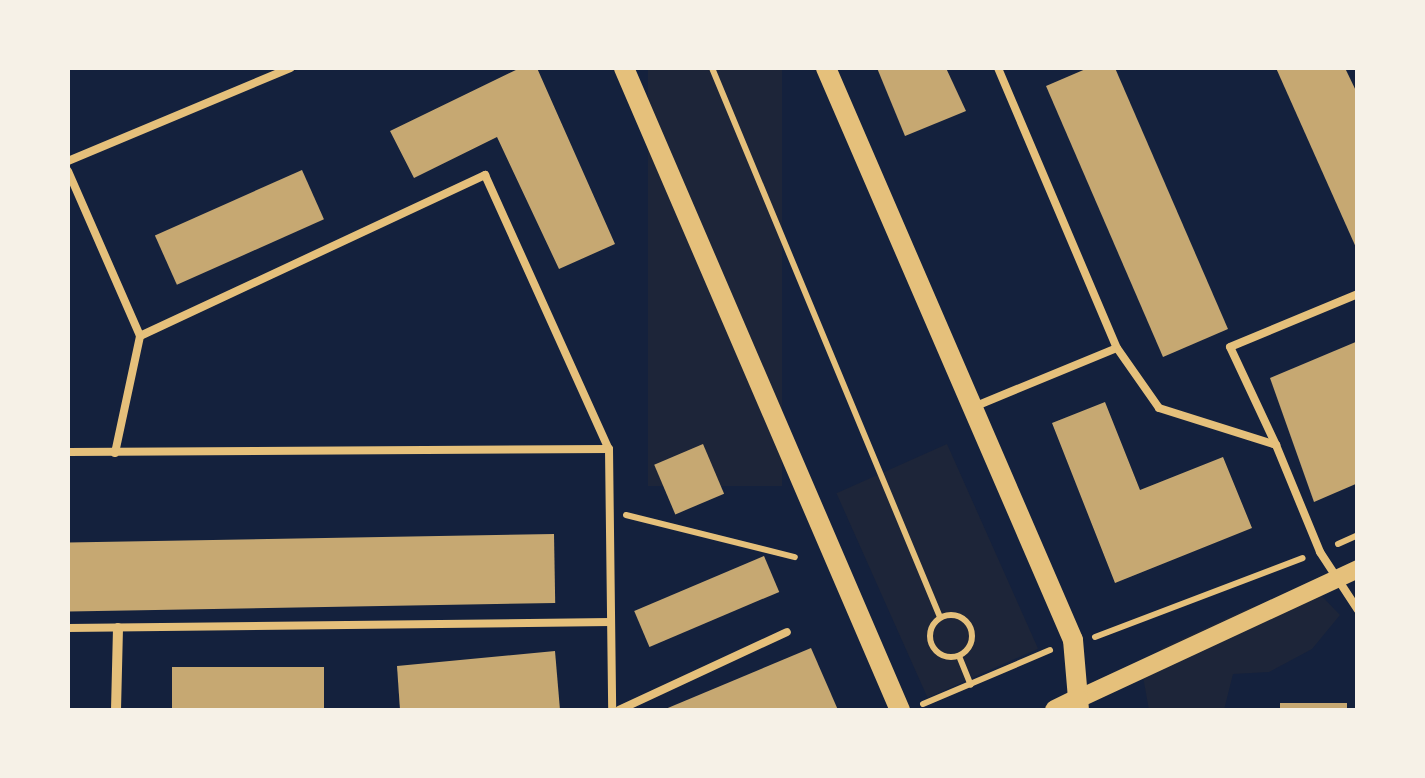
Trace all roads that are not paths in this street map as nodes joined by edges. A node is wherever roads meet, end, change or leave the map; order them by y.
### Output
1 (290, 68) edge
2 (624, 68) edge
3 (826, 68) edge
4 (998, 68) edge
5 (68, 161) edge
6 (68, 171) edge
7 (1358, 294) edge
8 (140, 336) junction
9 (1117, 348) junction
10 (972, 408) junction
11 (1276, 445) junction
12 (608, 449) junction
13 (68, 452) edge
14 (115, 453) junction
15 (1358, 569) edge
16 (1336, 578) junction
17 (1358, 610) edge
18 (611, 622) junction
19 (68, 628) edge
20 (118, 628) junction
21 (788, 632) dead end
22 (1078, 705) edge
23 (116, 710) edge
24 (615, 710) edge
25 (900, 710) edge
26 (1055, 710) edge

1 - 5 lane
2 - 25 main road
3 - 10 main road
4 - 9 lane
6 - 8 lane
7 - 11 lane
8 - 12 lane
8 - 14 lane
9 - 10 lane
9 - 11 lane
10 - 22 main road
11 - 16 lane
12 - 14 lane
12 - 18 lane
13 - 14 lane
15 - 16 street
16 - 17 lane
16 - 22 street
18 - 20 lane
18 - 24 lane
19 - 20 lane
20 - 23 street
21 - 24 lane
22 - 26 main road

